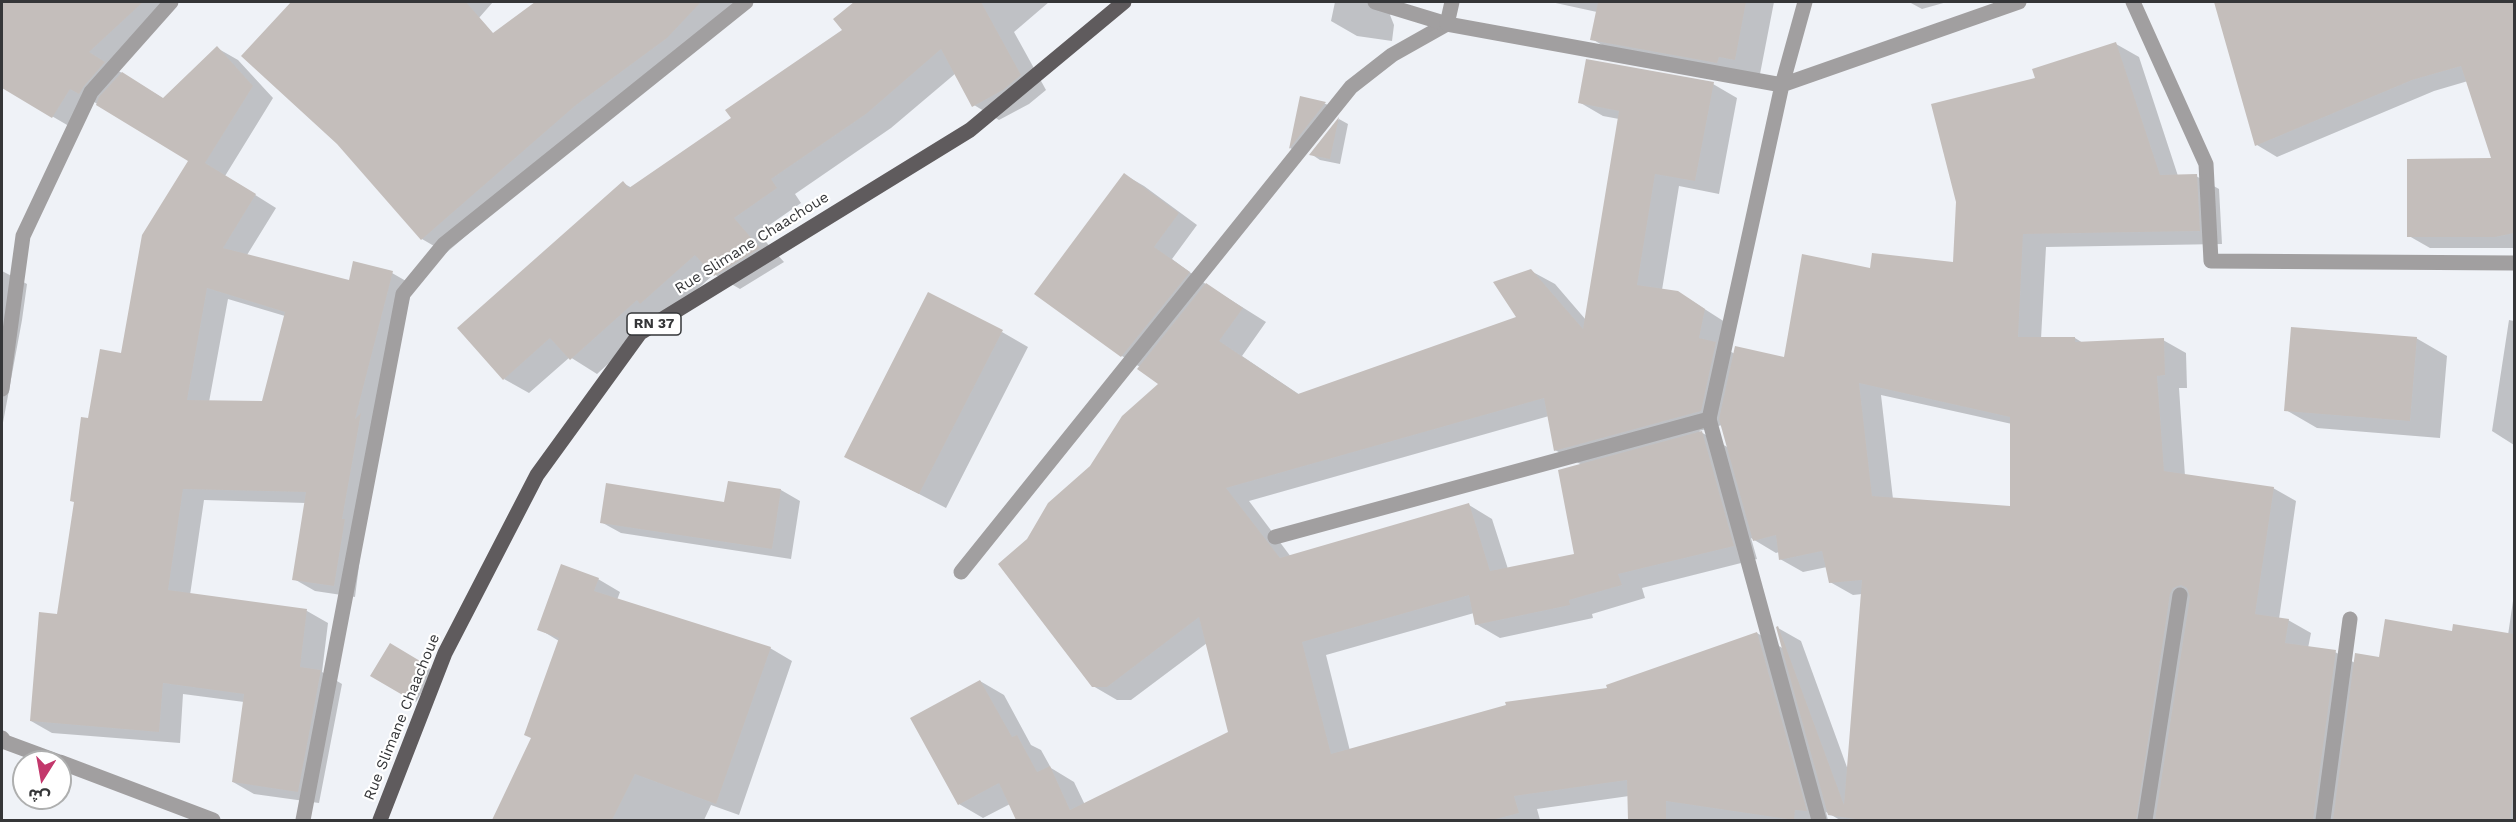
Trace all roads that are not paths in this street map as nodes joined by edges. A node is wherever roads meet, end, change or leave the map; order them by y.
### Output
1 (171, 2) edge
2 (746, 2) edge
3 (1124, 2) edge
4 (1375, 2) edge
5 (1452, 2) edge
6 (1805, 2) edge
7 (2019, 2) edge
8 (2133, 2) edge
9 (1447, 24) junction
10 (1782, 84) junction
11 (2514, 263) edge
12 (2, 389) edge
13 (1709, 419) junction
14 (1275, 537) dead end
15 (961, 572) dead end
16 (2180, 595) dead end
17 (2350, 619) dead end
18 (2, 738) edge
19 (27, 750) edge
20 (72, 767) edge
21 (213, 820) edge
22 (303, 820) edge
23 (380, 820) edge
24 (1819, 820) edge
25 (2145, 820) edge
26 (2323, 820) edge

1 - 12 street
2 - 22 street
3 - 23 main road, Rue Slimane Chaachoue / RN 37
4 - 9 street
5 - 9 street
6 - 10 street
7 - 10 street
8 - 11 street
9 - 10 street
9 - 15 street
10 - 13 street
13 - 14 street
13 - 24 street
16 - 25 street
17 - 26 street
18 - 19 street
20 - 21 street

